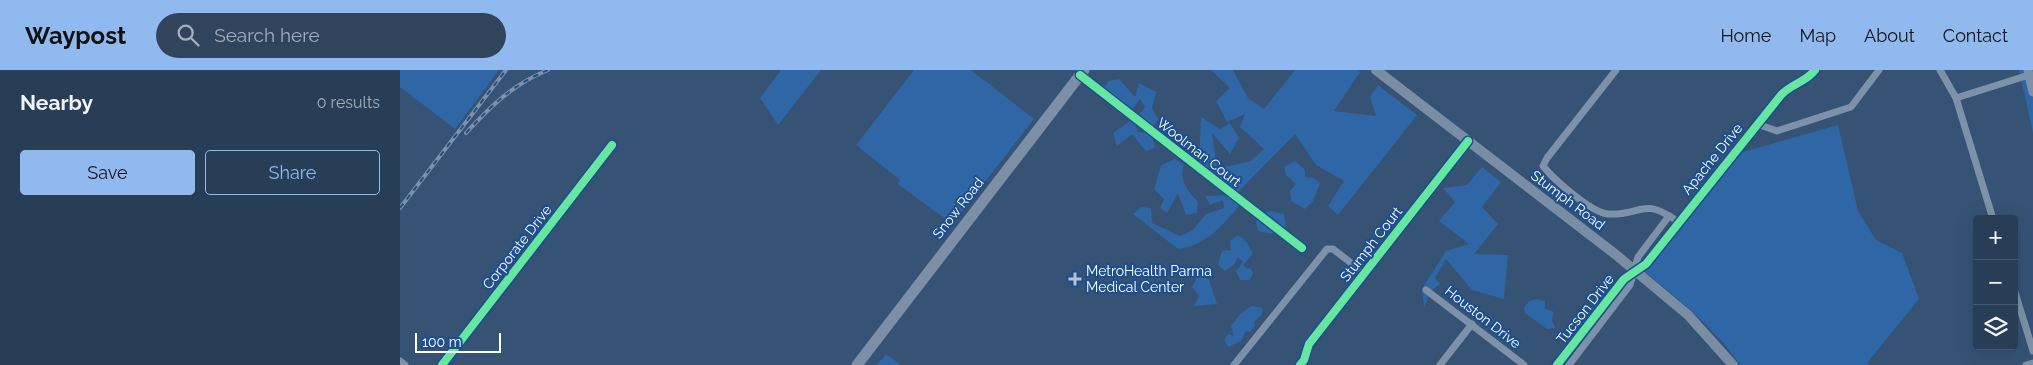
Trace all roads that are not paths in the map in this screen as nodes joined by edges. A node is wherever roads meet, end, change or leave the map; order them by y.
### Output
1 (1376, 70) edge
2 (1616, 70) edge
3 (1815, 70) edge
4 (1879, 70) edge
5 (1940, 70) edge
6 (1082, 72) edge
7 (2029, 73) edge
8 (2033, 92) edge
9 (1956, 98) junction
10 (1757, 124) junction
11 (1468, 141) junction
12 (612, 145) dead end
13 (1992, 215) edge
14 (1669, 216) junction
15 (1677, 221) junction
16 (1302, 248) dead end
17 (1635, 271) junction
18 (1364, 273) junction
19 (1426, 290) dead end
20 (2018, 303) edge
21 (1472, 324) junction
22 (2033, 351) edge
23 (400, 361) edge
24 (2033, 363) edge
25 (405, 365) edge
26 (442, 365) edge
27 (857, 365) edge
28 (1234, 365) edge
29 (1300, 365) edge
30 (1440, 365) edge
31 (1524, 365) edge
32 (1558, 365) edge
33 (1568, 365) edge
34 (1733, 365) edge
35 (2026, 365) edge

1 - 11 main road, Stumph Road
2 - 14 street
3 - 10 street, Apache Drive
4 - 10 street
5 - 9 street
6 - 16 street, Woolman Court
6 - 27 main road, Snow Road
7 - 8 street
7 - 9 street
9 - 13 street
10 - 15 street, Apache Drive
11 - 17 main road, Stumph Road
11 - 18 street, Stumph Court
12 - 26 street, Corporate Drive
14 - 15 street
14 - 17 street
15 - 17 street, Apache Drive
17 - 32 street, Tucson Drive
17 - 33 street, Tucson Drive
17 - 34 main road, Stumph Road
18 - 28 street, Stumph Court
18 - 29 street, Stumph Court
19 - 21 street, Houston Drive
20 - 22 street
21 - 30 street
21 - 31 street, Houston Drive
23 - 25 street
24 - 35 street

